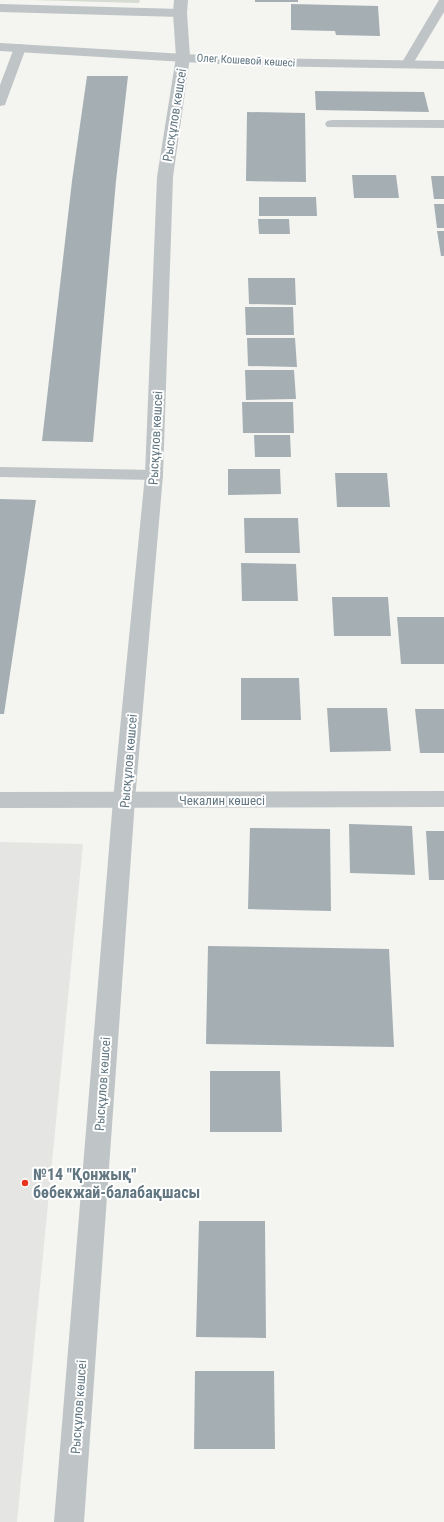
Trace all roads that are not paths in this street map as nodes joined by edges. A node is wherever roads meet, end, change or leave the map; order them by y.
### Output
1 (444, 2) edge
2 (180, 6) edge
3 (0, 8) edge
4 (0, 48) edge
5 (20, 48) junction
6 (183, 57) junction
7 (408, 64) junction
8 (444, 65) edge
9 (0, 102) edge
10 (332, 124) dead end
11 (444, 124) edge
12 (0, 472) edge
13 (154, 475) junction
14 (444, 799) edge
15 (0, 800) edge
16 (124, 800) junction
17 (69, 1522) edge

1 - 7 lane
2 - 3 lane
2 - 6 street, Рысқұлов көшсеі
4 - 5 street, Олег Кошевой көшесі
5 - 6 street, Олег Кошевой көшесі
5 - 9 lane
6 - 7 street, Олег Кошевой көшесі
6 - 13 street, Рысқұлов көшсеі
7 - 8 street, Олег Кошевой көшесі
10 - 11 lane
12 - 13 lane
13 - 16 street, Рысқұлов көшсеі
14 - 16 street, Чекалин көшесі
15 - 16 street, Чекалин көшесі
16 - 17 street, Рысқұлов көшсеі

